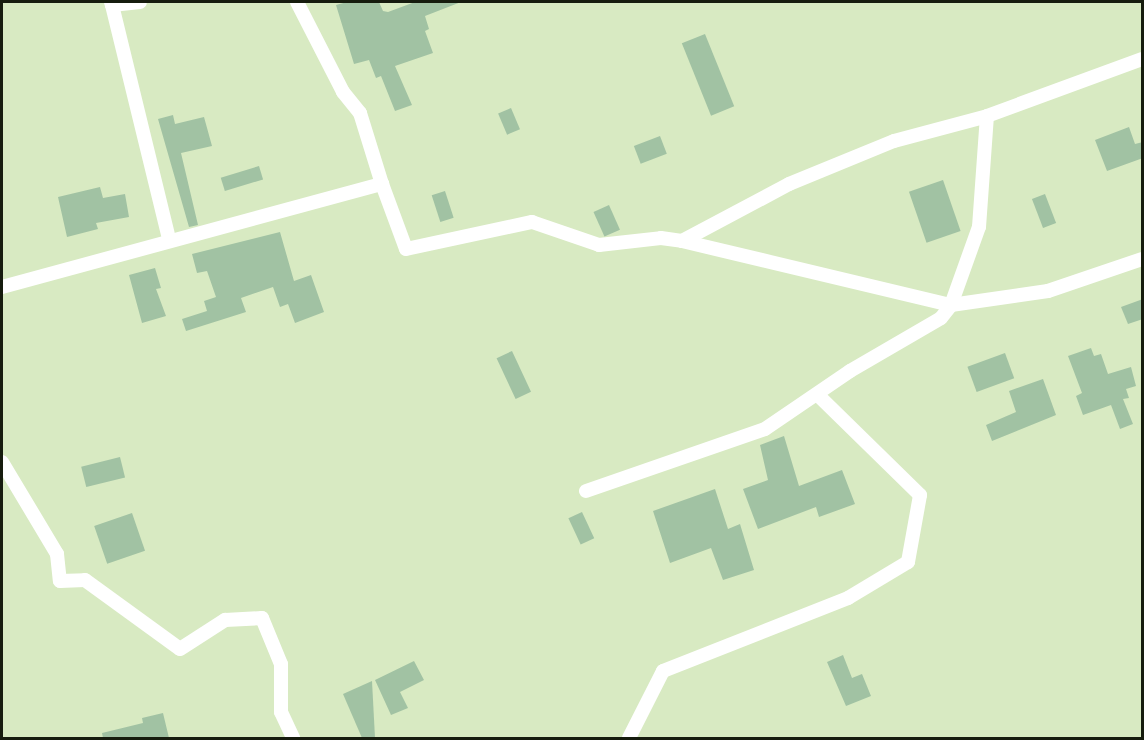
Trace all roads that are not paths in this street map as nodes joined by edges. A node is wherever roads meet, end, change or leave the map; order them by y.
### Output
1 (140, 2) edge
2 (297, 2) edge
3 (111, 3) edge
4 (1143, 59) edge
5 (987, 116) junction
6 (382, 183) junction
7 (169, 239) junction
8 (682, 241) junction
9 (1143, 259) edge
10 (2, 287) edge
11 (951, 305) junction
12 (818, 395) junction
13 (2, 462) edge
14 (586, 492) dead end
15 (293, 738) edge
16 (629, 738) edge

1 - 3 street
2 - 6 street
3 - 7 street
4 - 5 street
5 - 8 street
5 - 11 street
6 - 7 street
6 - 8 street
7 - 10 street
8 - 11 street
9 - 11 street
11 - 12 street
12 - 14 street
12 - 16 street
13 - 15 street

